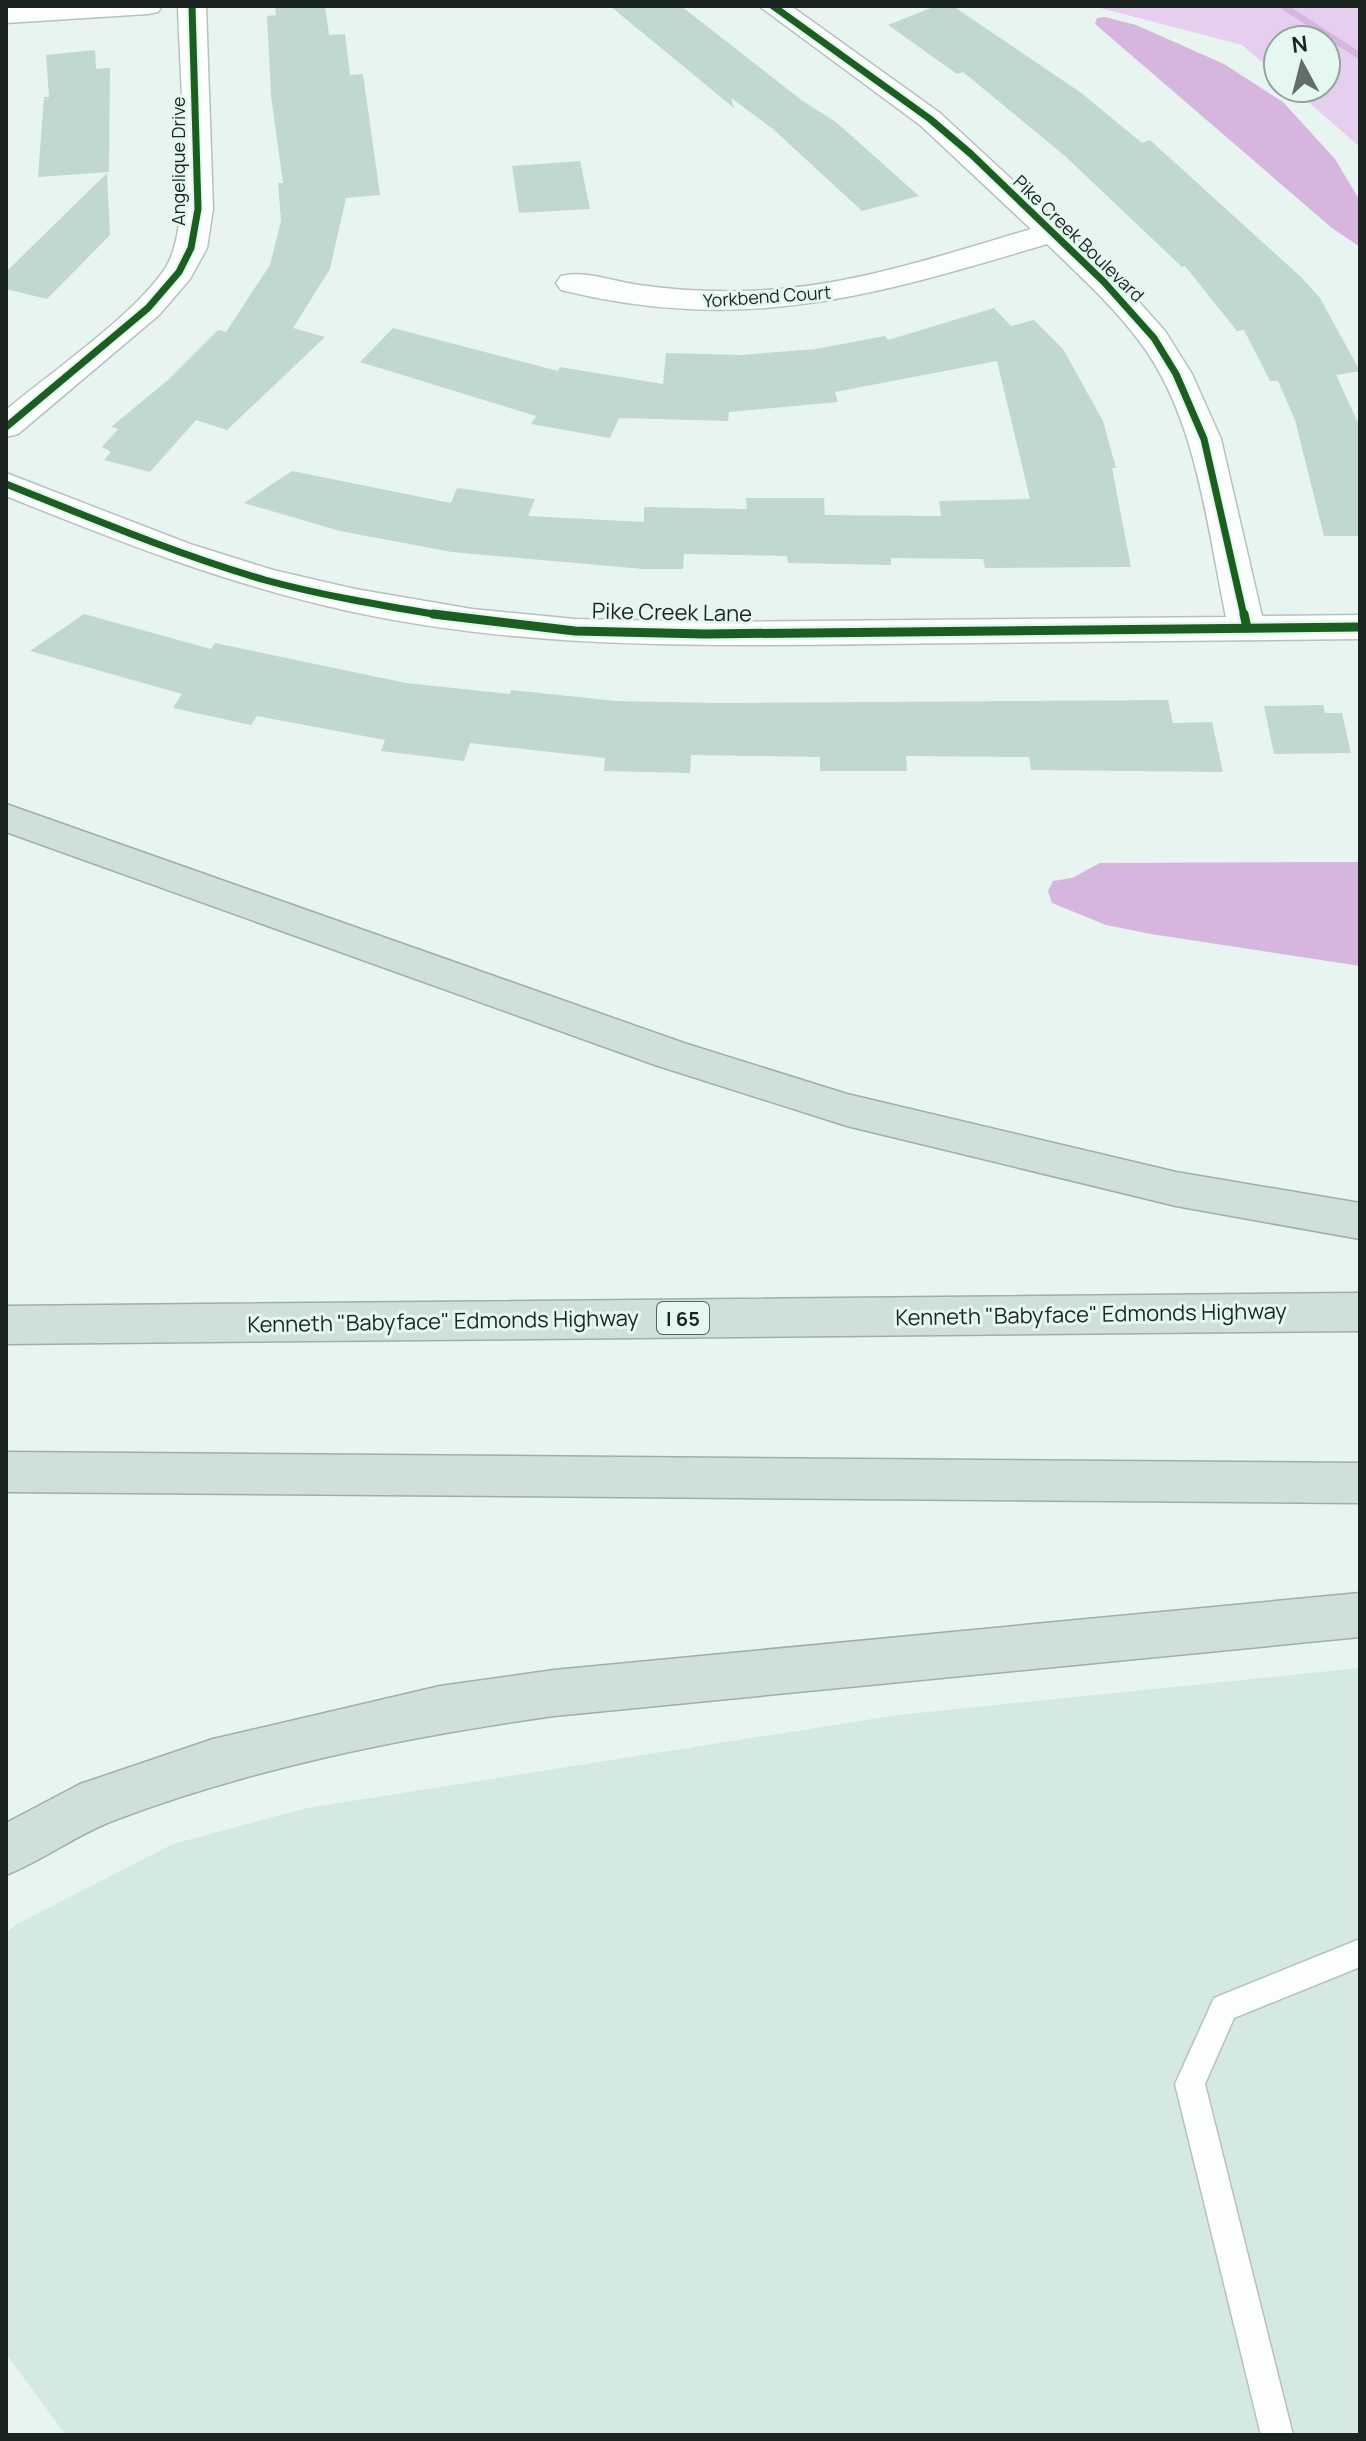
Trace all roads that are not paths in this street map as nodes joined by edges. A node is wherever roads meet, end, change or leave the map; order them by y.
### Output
1 (148, 6) edge
2 (192, 6) edge
3 (773, 6) edge
4 (6, 15) edge
5 (1050, 233) junction
6 (572, 283) dead end
7 (6, 427) edge
8 (6, 484) edge
9 (1360, 627) edge
10 (1247, 628) junction
11 (6, 818) edge
12 (1360, 1221) edge
13 (1360, 1312) edge
14 (6, 1325) edge
15 (6, 1472) edge
16 (1360, 1483) edge
17 (1360, 1615) edge
18 (6, 1850) edge
19 (1360, 1953) edge
20 (1277, 2435) edge

1 - 4 street
2 - 7 street, Angelique Drive
3 - 5 street, Pike Creek Boulevard
5 - 6 street, Yorkbend Court
5 - 10 street, Pike Creek Boulevard
8 - 10 street, Pike Creek Lane
9 - 10 street, Pike Creek Lane
11 - 12 highway
13 - 14 highway, Kenneth "Babyface" Edmonds Highway / I 65
15 - 16 highway
17 - 18 highway
19 - 20 lane

